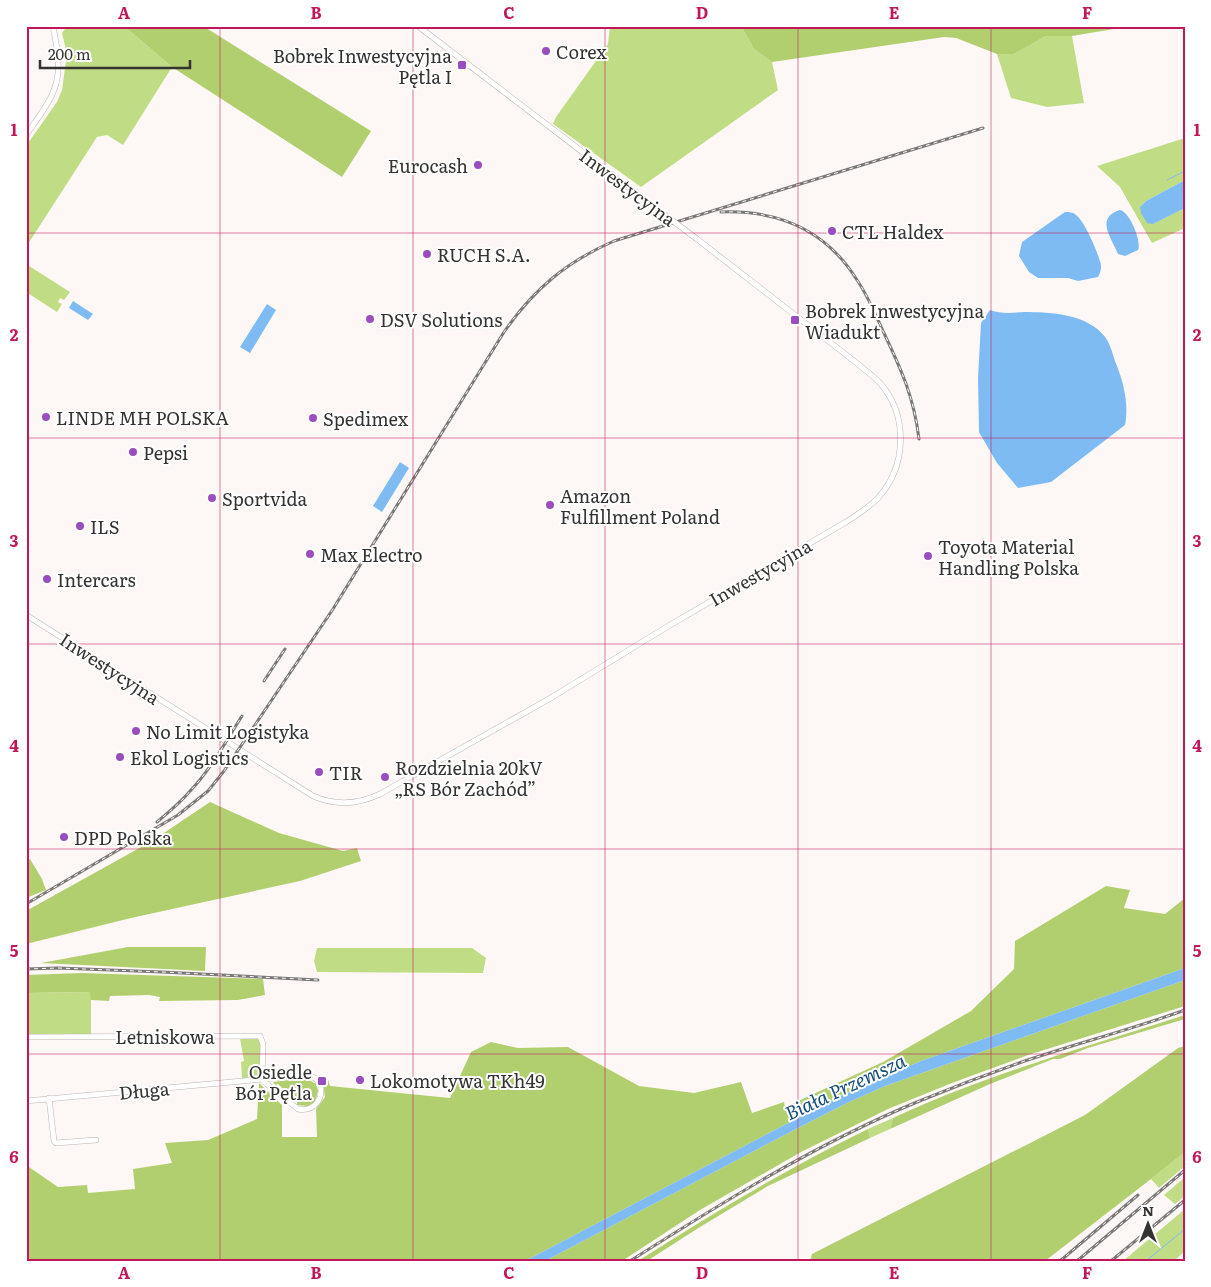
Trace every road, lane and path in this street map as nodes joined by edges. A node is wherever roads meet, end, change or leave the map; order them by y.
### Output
1 (52, 26) edge
2 (418, 26) edge
3 (26, 135) edge
4 (26, 615) edge
5 (26, 1037) edge
6 (262, 1080) junction
7 (49, 1098) junction
8 (26, 1101) edge
9 (96, 1140) dead end

1 - 3 street
2 - 4 street, Inwestycyjna, bridge
5 - 6 street, Letniskowa
6 - 6 street, Długa
6 - 7 street, Długa
7 - 8 street, Długa
7 - 9 street

